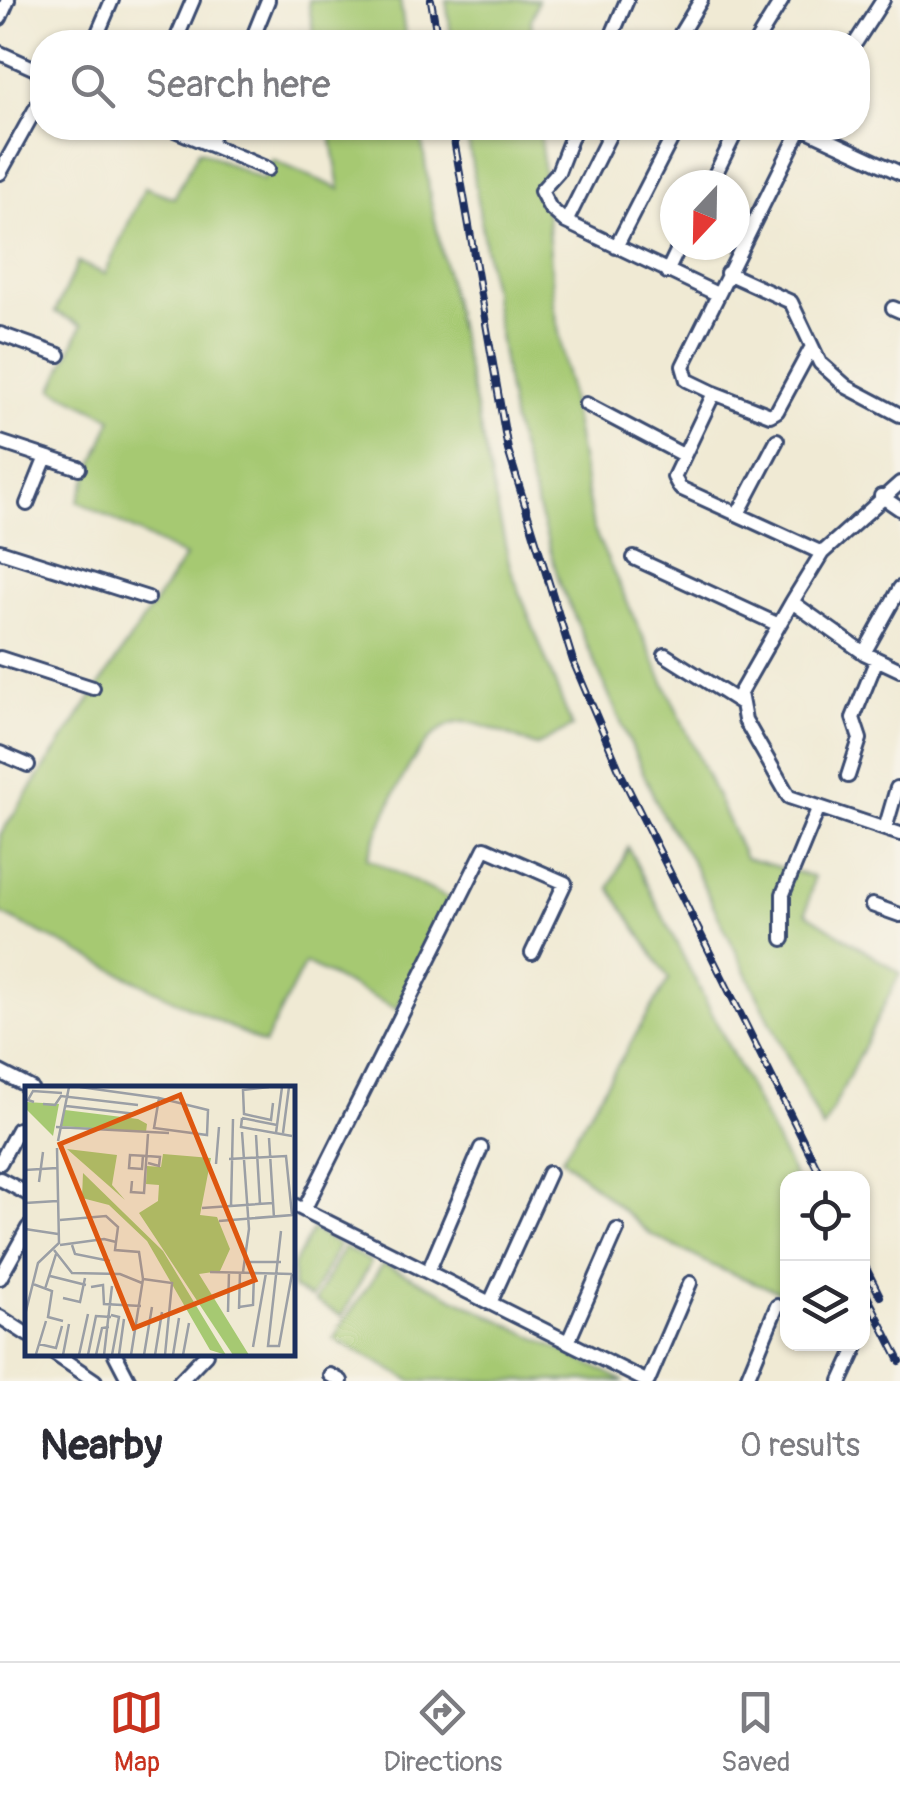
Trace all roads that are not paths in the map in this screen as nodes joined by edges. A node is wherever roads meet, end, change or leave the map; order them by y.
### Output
1 (8, 0) edge
2 (112, 0) edge
3 (193, 0) edge
4 (268, 0) edge
5 (627, 0) edge
6 (701, 0) edge
7 (782, 0) edge
8 (883, 0) edge
9 (0, 18) edge
10 (99, 30) edge
11 (180, 30) edge
12 (256, 30) edge
13 (614, 30) edge
14 (683, 30) edge
15 (763, 30) edge
16 (864, 30) edge
17 (0, 54) edge
18 (30, 67) edge
19 (30, 119) edge
20 (199, 140) edge
21 (211, 140) edge
22 (570, 140) edge
23 (607, 140) edge
24 (671, 140) edge
25 (733, 140) edge
26 (796, 140) edge
27 (828, 140) edge
28 (209, 144) junction
29 (268, 169) dead end
30 (718, 170) edge
31 (0, 172) edge
32 (900, 173) edge
33 (566, 222) junction
34 (616, 247) junction
35 (673, 260) edge
36 (667, 272) junction
37 (728, 273) junction
38 (717, 294) junction
39 (0, 334) edge
40 (810, 350) junction
41 (59, 356) dead end
42 (714, 393) junction
43 (586, 404) dead end
44 (900, 414) edge
45 (777, 440) dead end
46 (0, 442) edge
47 (683, 455) junction
48 (46, 457) junction
49 (80, 468) dead end
50 (900, 483) edge
51 (881, 496) junction
52 (26, 504) dead end
53 (900, 509) edge
54 (738, 514) junction
55 (0, 551) edge
56 (822, 553) junction
57 (634, 558) dead end
58 (900, 588) edge
59 (148, 598) dead end
60 (792, 602) junction
61 (779, 625) junction
62 (666, 655) dead end
63 (871, 656) junction
64 (0, 658) edge
65 (900, 670) edge
66 (92, 688) dead end
67 (740, 703) junction
68 (0, 754) edge
69 (28, 764) dead end
70 (848, 776) dead end
71 (898, 788) dead end
72 (818, 809) junction
73 (885, 829) junction
74 (900, 834) edge
75 (872, 905) dead end
76 (900, 915) edge
77 (782, 939) dead end
78 (532, 952) dead end
79 (0, 1072) edge
80 (27, 1086) edge
81 (18, 1130) dead end
82 (481, 1148) dead end
83 (0, 1164) edge
84 (548, 1173) dead end
85 (0, 1179) edge
86 (25, 1192) edge
87 (298, 1207) edge
88 (616, 1230) dead end
89 (25, 1233) edge
90 (428, 1272) junction
91 (0, 1278) edge
92 (690, 1282) dead end
93 (490, 1303) junction
94 (778, 1306) dead end
95 (0, 1317) edge
96 (25, 1332) edge
97 (568, 1342) junction
98 (855, 1351) edge
99 (57, 1356) edge
100 (116, 1356) edge
101 (204, 1356) edge
102 (96, 1381) edge
103 (129, 1381) edge
104 (180, 1381) edge
105 (647, 1381) edge
106 (746, 1381) edge
107 (841, 1381) edge

1 - 9 street
2 - 10 street
3 - 11 street
4 - 12 street
5 - 13 street
6 - 14 street
7 - 15 street
8 - 16 street
17 - 18 street
19 - 31 street
20 - 28 street
21 - 28 street
22 - 33 street
23 - 33 street
24 - 34 street
25 - 30 street
26 - 37 street
27 - 32 street
28 - 29 street
33 - 34 street
34 - 36 street
35 - 36 street
36 - 38 street
37 - 38 street
37 - 40 street
38 - 42 street
39 - 41 street
40 - 42 street
40 - 44 street
42 - 47 street
43 - 47 street
45 - 54 street
46 - 48 street
47 - 54 street
48 - 49 street
48 - 52 street
50 - 51 street
51 - 53 street
51 - 56 street
54 - 56 street
55 - 59 street
56 - 60 street
57 - 61 street
58 - 63 street
60 - 61 street
60 - 63 street
61 - 67 street
62 - 67 street
63 - 65 street
63 - 70 street
64 - 66 street
67 - 72 street
68 - 69 street
71 - 73 street
72 - 73 street
72 - 77 street
73 - 74 street
75 - 76 street
78 - 87 street
79 - 80 street
81 - 83 street
82 - 90 street
84 - 93 street
85 - 86 street
87 - 90 street
88 - 97 street
89 - 91 street
90 - 93 street
92 - 105 street
93 - 97 street
94 - 106 street
95 - 96 street
97 - 105 street
98 - 107 street
99 - 102 street
100 - 103 street
101 - 104 street

